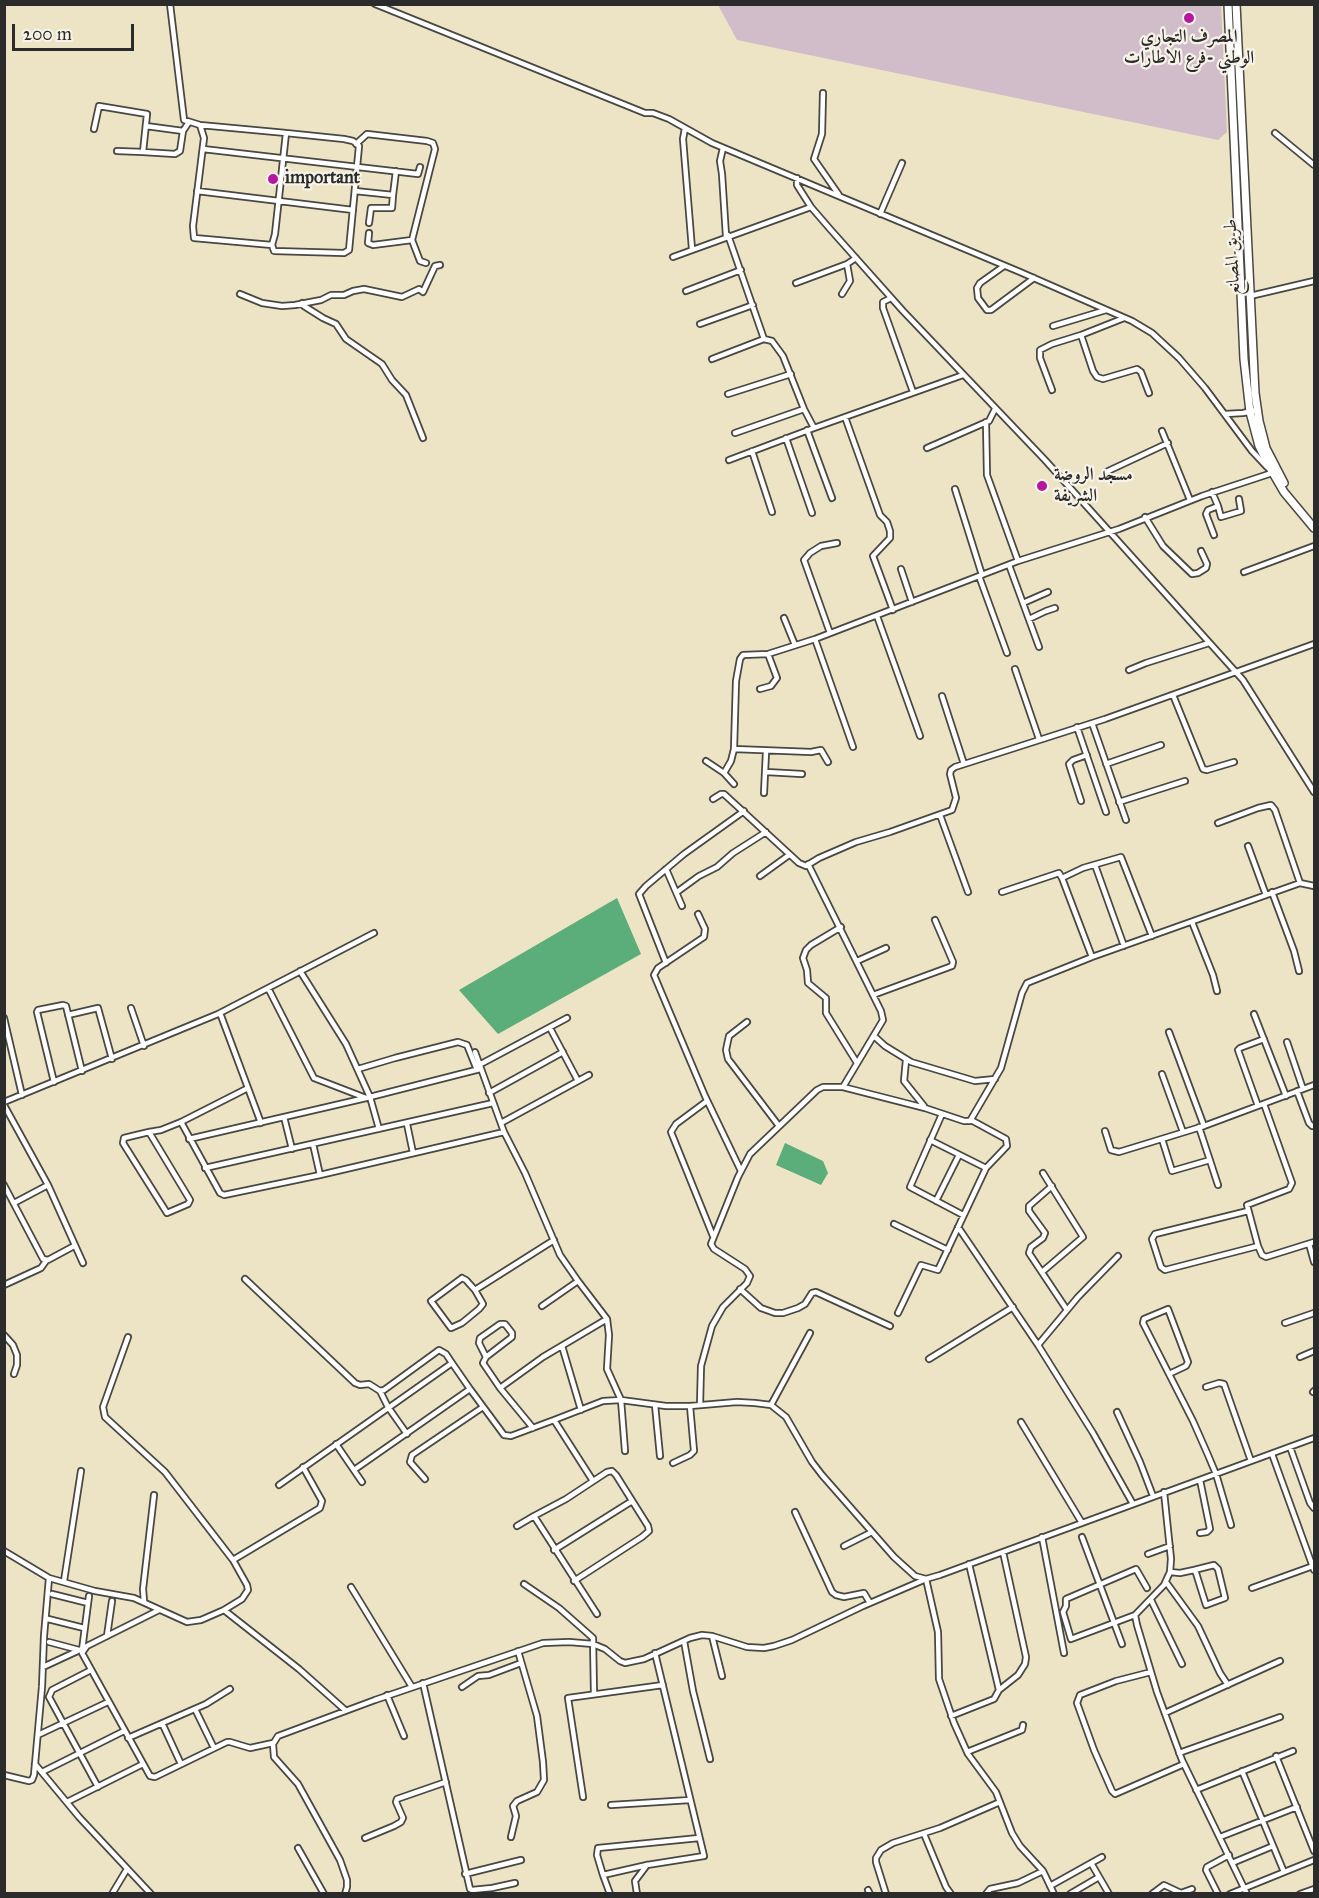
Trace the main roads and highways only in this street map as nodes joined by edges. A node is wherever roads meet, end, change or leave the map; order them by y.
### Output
1 (1228, 4) edge
2 (1236, 4) edge
3 (1254, 411) junction
4 (1293, 501) junction
5 (1314, 528) edge

1 - 3 main road, طريق المصانع
2 - 3 main road, طريق المصانع
3 - 4 main road, طريق المصانع
3 - 4 main road
4 - 5 main road

